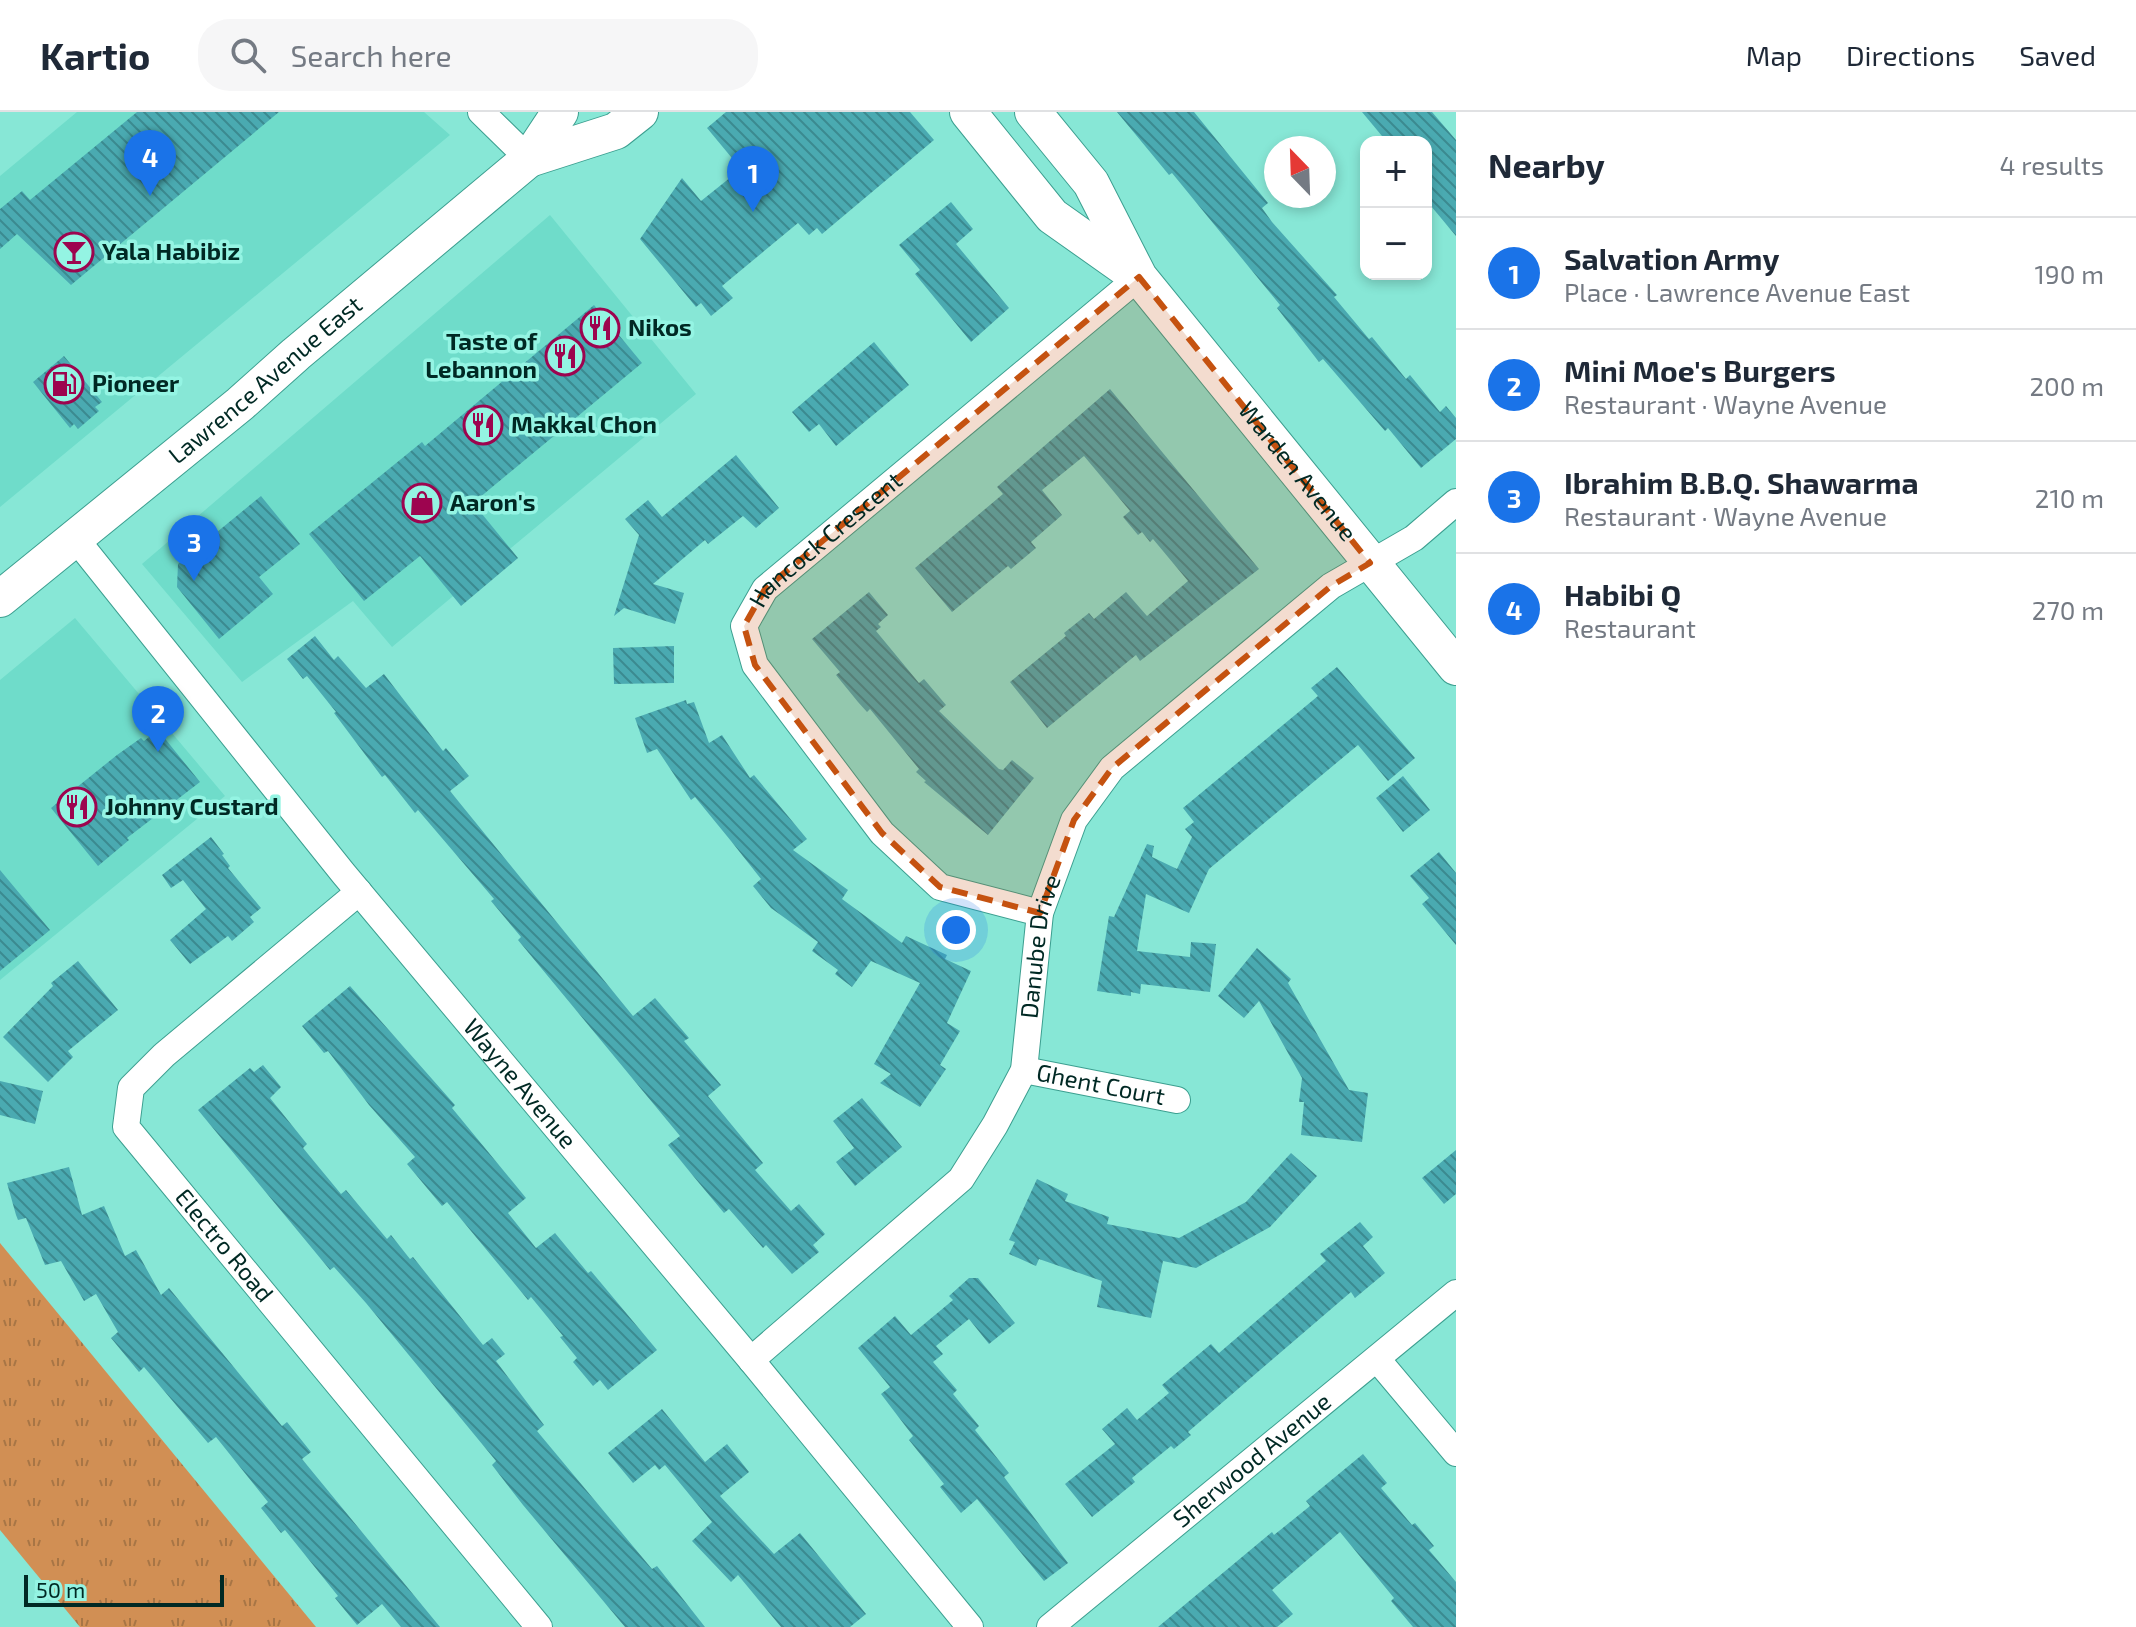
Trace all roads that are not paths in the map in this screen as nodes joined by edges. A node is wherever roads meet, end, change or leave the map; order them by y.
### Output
1 (481, 112) edge
2 (560, 112) edge
3 (640, 112) edge
4 (968, 112) edge
5 (1033, 112) edge
6 (529, 159) junction
7 (1139, 277) junction
8 (1456, 502) edge
9 (75, 538) junction
10 (1370, 563) junction
11 (0, 599) edge
12 (1456, 667) edge
13 (359, 892) junction
14 (1040, 913) junction
15 (1024, 1070) junction
16 (1177, 1100) dead end
17 (1456, 1293) edge
18 (1377, 1359) junction
19 (751, 1360) junction
20 (1456, 1453) edge
21 (539, 1627) edge
22 (970, 1627) edge
23 (1050, 1627) edge

1 - 6 street
2 - 6 main road, Lawrence Avenue East
3 - 6 main road, Lawrence Avenue East
4 - 7 main road, Warden Avenue
5 - 7 main road, Warden Avenue
6 - 9 main road, Lawrence Avenue East
7 - 10 main road, Warden Avenue
7 - 14 street, Hancock Crescent
8 - 10 street, Danube Drive
9 - 11 main road, Lawrence Avenue East
9 - 13 street, Wayne Avenue
10 - 12 main road, Warden Avenue
10 - 14 street, Danube Drive
13 - 19 street, Wayne Avenue
13 - 21 street, Electro Road
14 - 15 street, Danube Drive
15 - 16 street, Ghent Court
15 - 19 street, Danube Drive
17 - 18 street, Sherwood Avenue
18 - 20 street
18 - 23 street, Sherwood Avenue
19 - 22 street, Wayne Avenue

